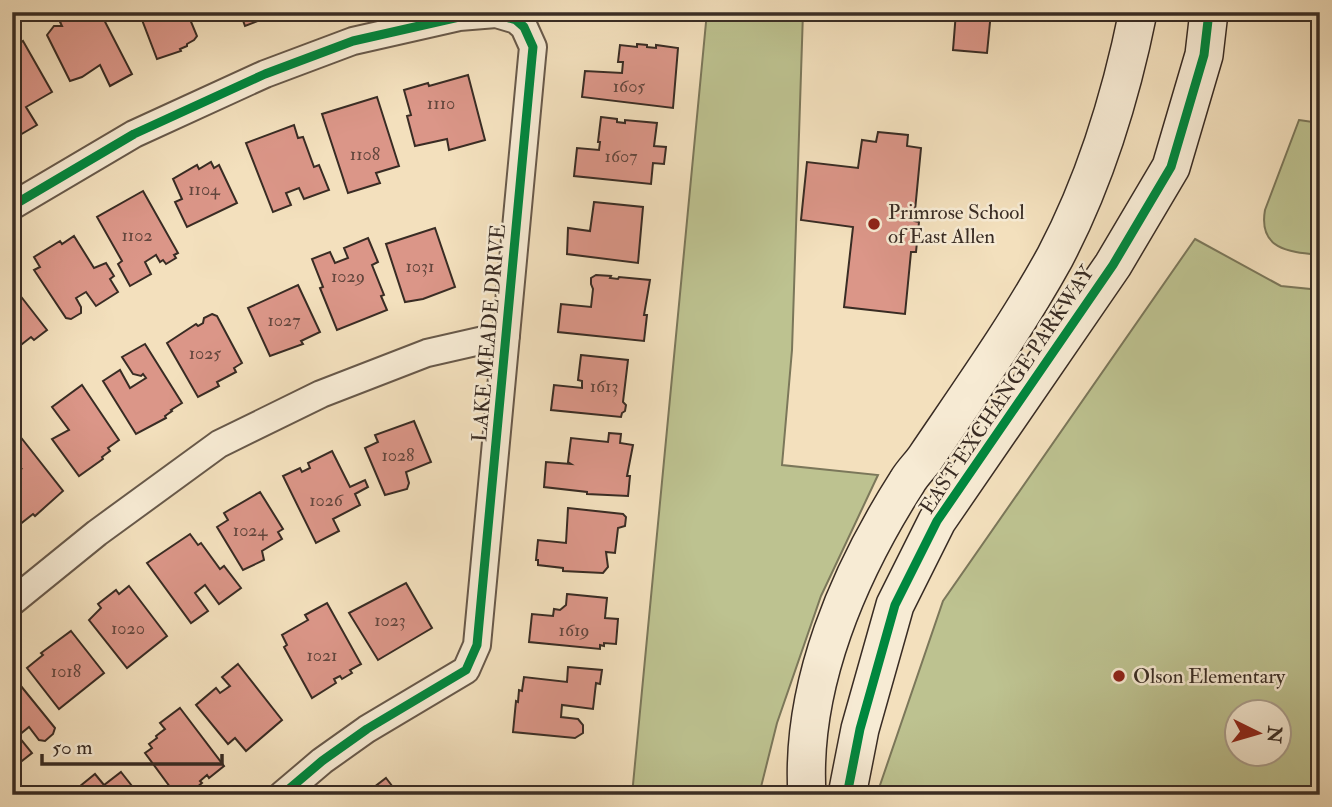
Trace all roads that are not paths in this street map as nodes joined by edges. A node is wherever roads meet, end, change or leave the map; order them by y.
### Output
1 (1138, 12) edge
2 (1212, 12) edge
3 (12, 206) edge
4 (506, 335) junction
5 (926, 457) junction
6 (961, 486) junction
7 (12, 602) edge
8 (282, 795) edge
9 (807, 795) edge
10 (847, 795) edge

1 - 5 street, EAST EXCHANGE PARKWAY
2 - 6 street, EAST EXCHANGE PARKWAY
3 - 4 street, LAKE MEADE DRIVE
4 - 7 street
4 - 8 street, LAKE MEADE DRIVE
5 - 6 street
5 - 9 street, EAST EXCHANGE PARKWAY
6 - 10 street, EAST EXCHANGE PARKWAY

